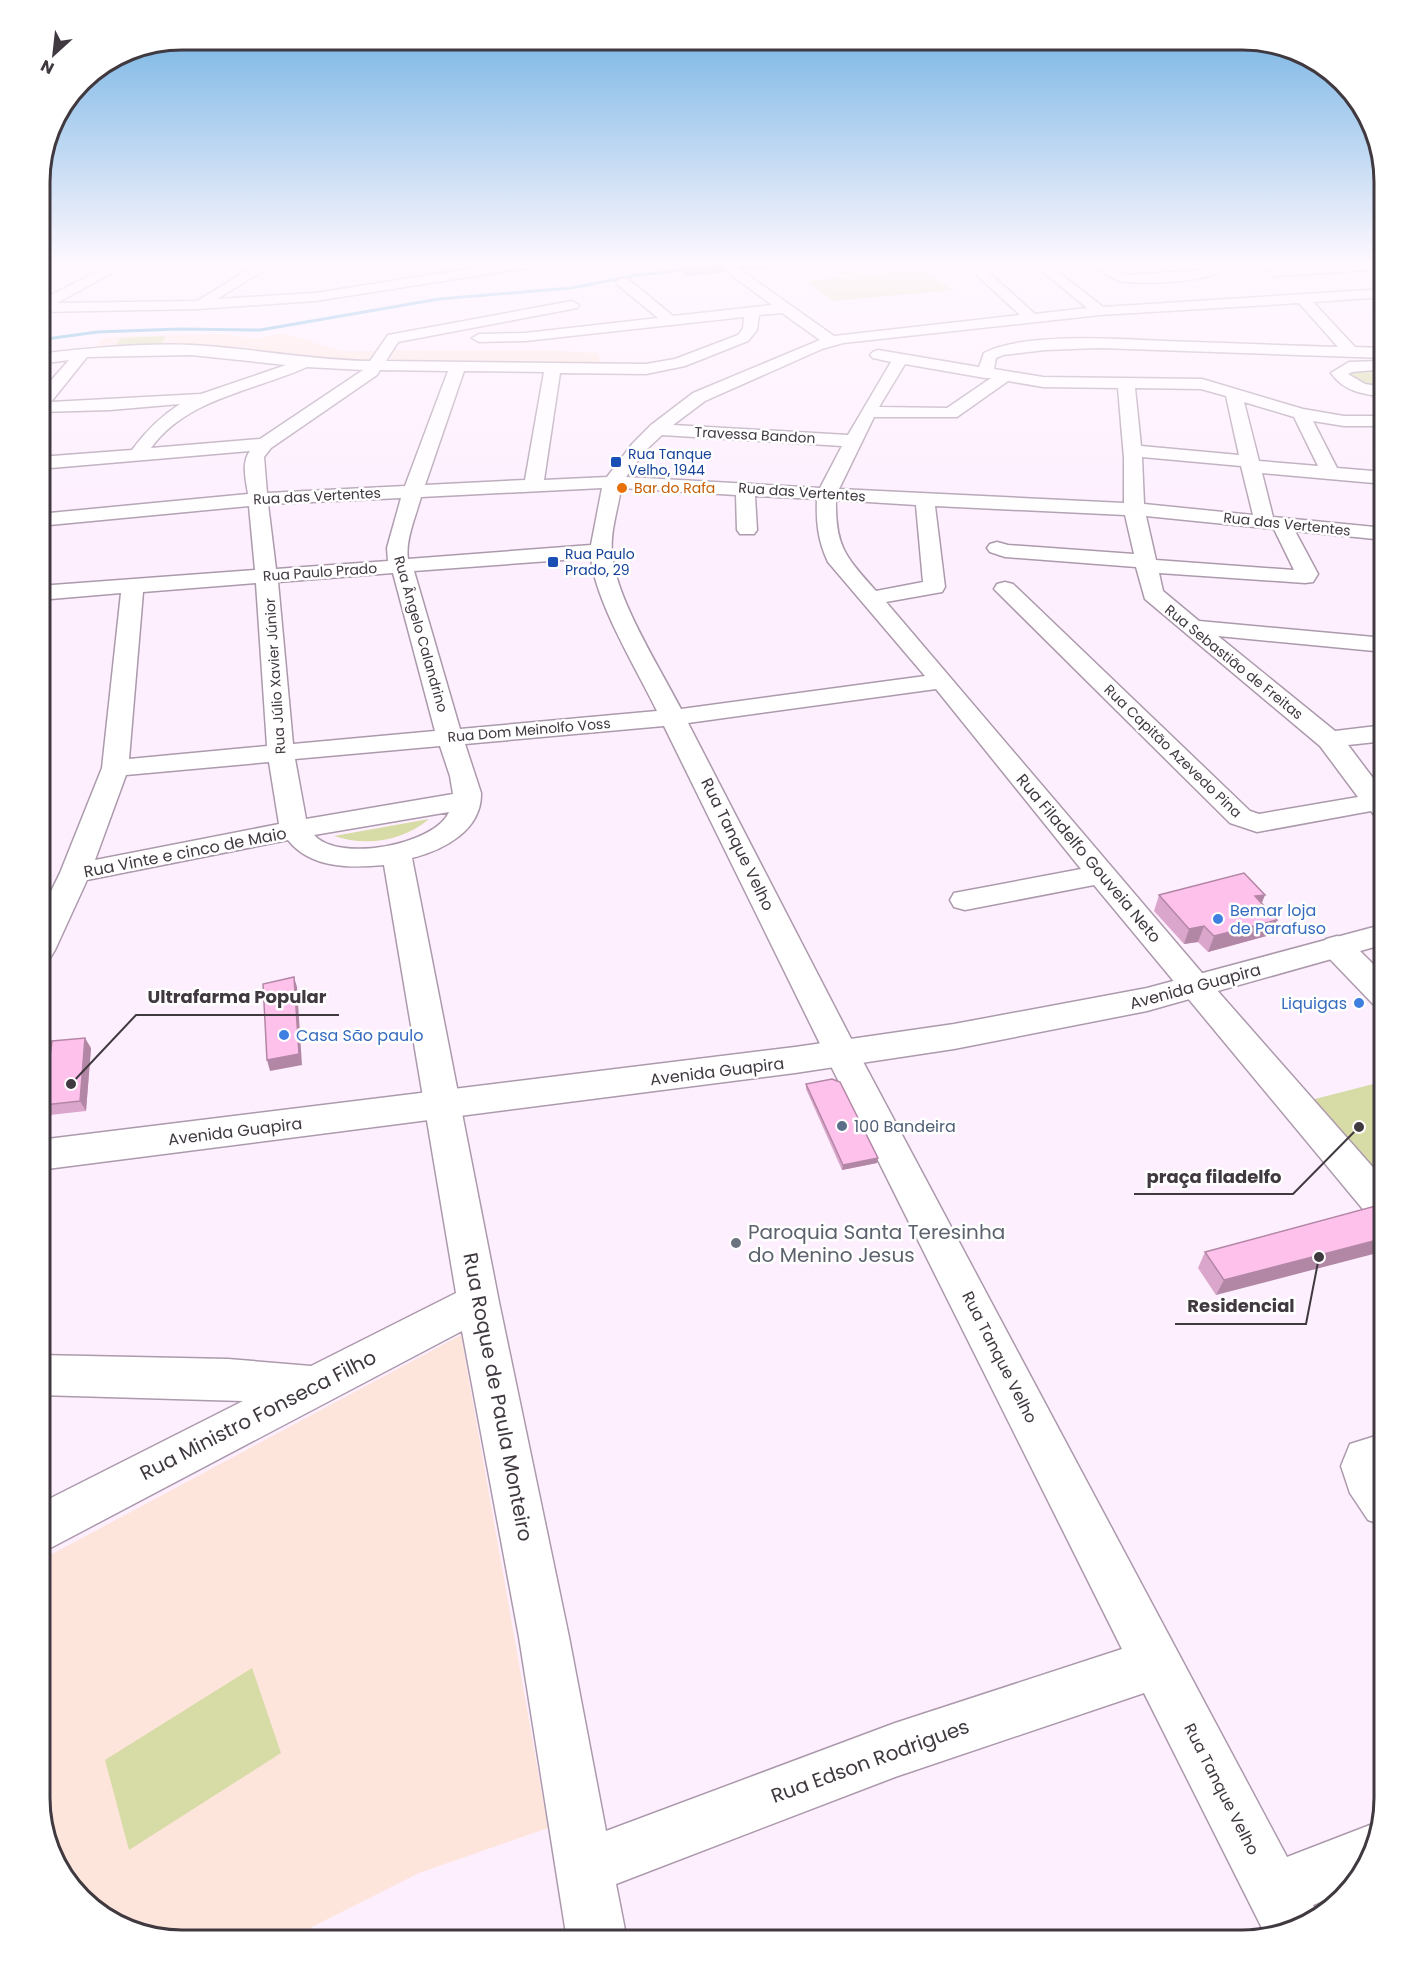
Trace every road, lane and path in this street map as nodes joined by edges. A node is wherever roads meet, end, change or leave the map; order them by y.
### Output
1 (80, 353) edge
2 (83, 353) edge
3 (178, 353) edge
4 (233, 353) edge
5 (383, 353) edge
6 (702, 353) edge
7 (800, 353) edge
8 (877, 353) edge
9 (992, 353) edge
10 (1047, 353) edge
11 (1223, 353) edge
12 (698, 355) junction
13 (50, 357) edge
14 (901, 358) junction
15 (302, 363) junction
16 (171, 365) dead end
17 (376, 366) junction
18 (458, 366) junction
19 (1374, 366) edge
20 (553, 368) junction
21 (756, 372) junction
22 (985, 373) junction
23 (1005, 376) junction
24 (1055, 382) junction
25 (160, 383) dead end
26 (1126, 383) junction
27 (1202, 384) junction
28 (1374, 390) edge
29 (50, 393) edge
30 (1233, 393) junction
31 (205, 397) junction
32 (148, 402) junction
33 (50, 406) edge
34 (868, 412) junction
35 (1301, 414) junction
36 (1374, 421) edge
37 (657, 429) junction
38 (854, 441) junction
39 (265, 444) junction
40 (1132, 452) junction
41 (138, 454) junction
42 (50, 462) edge
43 (1249, 463) junction
44 (1330, 473) junction
45 (1374, 477) edge
46 (614, 482) junction
47 (534, 485) junction
48 (745, 488) junction
49 (412, 491) junction
50 (827, 494) junction
51 (258, 499) junction
52 (925, 500) junction
53 (1134, 509) junction
54 (50, 519) edge
55 (1272, 522) junction
56 (747, 530) dead end
57 (1374, 533) edge
58 (997, 548) dead end
59 (601, 551) junction
60 (1145, 563) junction
61 (401, 566) junction
62 (267, 575) junction
63 (133, 586) junction
64 (1005, 589) dead end
65 (50, 591) edge
66 (871, 598) junction
67 (1192, 627) junction
68 (1374, 644) edge
69 (942, 681) junction
70 (675, 717) junction
71 (1374, 734) edge
72 (450, 736) junction
73 (1329, 740) junction
74 (279, 752) junction
75 (115, 768) junction
76 (1374, 796) edge
77 (467, 800) junction
78 (1374, 807) edge
79 (295, 830) junction
80 (397, 854) junction
81 (75, 873) junction
82 (1102, 874) junction
83 (965, 900) dead end
84 (50, 926) edge
85 (1374, 937) edge
86 (1336, 947) junction
87 (1374, 985) edge
88 (1196, 988) junction
89 (843, 1056) junction
90 (443, 1103) junction
91 (50, 1154) edge
92 (1374, 1195) edge
93 (478, 1302) junction
94 (50, 1375) edge
95 (314, 1387) junction
96 (1374, 1458) edge
97 (1374, 1488) edge
98 (50, 1524) edge
99 (1157, 1662) junction
100 (1358, 1861) edge
101 (585, 1867) junction
102 (1283, 1909) edge
103 (595, 1929) edge

1 - 13 street
2 - 29 street
3 - 16 street
4 - 15 street
5 - 17 street
6 - 12 street
7 - 21 street, Rua Tanque Velho
8 - 14 street
9 - 22 street
10 - 24 street
11 - 27 street
12 - 20 street
12 - 21 street
14 - 22 street
14 - 34 street
15 - 17 street
15 - 31 street
17 - 18 street
17 - 39 street
18 - 20 street
18 - 49 street, Rua Ângelo Calandrino
19 - 28 street
20 - 47 street
21 - 37 street, Rua Tanque Velho
22 - 23 street
23 - 24 street
23 - 34 street
24 - 26 street
25 - 32 street
26 - 27 street
26 - 40 street, Rua Sebastião de Freitas
27 - 30 street
30 - 35 street
30 - 43 street
31 - 32 street
31 - 41 street
32 - 33 street
34 - 38 street
35 - 36 street
35 - 44 street
37 - 38 street, Travessa Bandon
37 - 46 street, Rua Tanque Velho
38 - 50 street
39 - 41 street
39 - 51 street, Rua Júlio Xavier Júnior
40 - 43 street
40 - 53 street, Rua Sebastião de Freitas
41 - 42 street
43 - 44 street
43 - 55 street
44 - 45 street
46 - 47 street, Rua das Vertentes
46 - 48 street, Rua das Vertentes
46 - 59 street, Rua Tanque Velho
47 - 49 street, Rua das Vertentes
48 - 50 street, Rua das Vertentes
48 - 56 street
49 - 51 street, Rua das Vertentes
49 - 61 street, Rua Ângelo Calandrino
50 - 52 street, Rua das Vertentes
50 - 66 street, Rua Filadelfo Gouveia Neto
51 - 54 street, Rua das Vertentes
51 - 62 street, Rua Júlio Xavier Júnior
52 - 53 street, Rua das Vertentes
52 - 66 street
53 - 55 street, Rua das Vertentes
53 - 60 street, Rua Sebastião de Freitas
55 - 57 street, Rua das Vertentes
55 - 60 street
58 - 60 street
59 - 61 street, Rua Paulo Prado
59 - 70 street, Rua Tanque Velho
60 - 67 street, Rua Sebastião de Freitas
61 - 62 street, Rua Paulo Prado
61 - 72 street, Rua Ângelo Calandrino
62 - 63 street, Rua Paulo Prado
62 - 74 street, Rua Júlio Xavier Júnior
63 - 65 street, Rua Paulo Prado
63 - 75 street
64 - 78 street, Rua Capitão Azevedo Pina
66 - 69 street, Rua Filadelfo Gouveia Neto
67 - 68 street
67 - 73 street, Rua Sebastião de Freitas
69 - 70 street, Rua Dom Meinolfo Voss
69 - 82 street, Rua Filadelfo Gouveia Neto
70 - 72 street, Rua Dom Meinolfo Voss
70 - 89 street, Rua Tanque Velho
71 - 73 street
72 - 74 street, Rua Dom Meinolfo Voss
72 - 77 street, Rua Ângelo Calandrino
73 - 76 street, Rua Sebastião de Freitas
74 - 75 street, Rua Dom Meinolfo Voss
74 - 79 street, Rua Júlio Xavier Júnior
75 - 81 street
77 - 79 street, Rua Vinte e cinco de Maio
77 - 80 street
79 - 80 street
79 - 81 street, Rua Vinte e cinco de Maio
80 - 90 street, Rua Roque de Paula Monteiro
81 - 84 street
82 - 83 street
82 - 88 street, Rua Filadelfo Gouveia Neto
85 - 86 street, Avenida Guapira
86 - 87 street
86 - 88 street, Avenida Guapira
88 - 89 street, Avenida Guapira
88 - 92 street, Rua Filadelfo Gouveia Neto
89 - 90 street, Avenida Guapira
89 - 99 street, Rua Tanque Velho
90 - 91 street, Avenida Guapira
90 - 93 street, Rua Roque de Paula Monteiro
93 - 95 street, Rua Ministro Fonseca Filho
93 - 101 street, Rua Roque de Paula Monteiro
94 - 95 street
95 - 98 street, Rua Ministro Fonseca Filho
96 - 97 street
99 - 101 street, Rua Edson Rodrigues
99 - 102 street, Rua Tanque Velho
100 - 102 street
101 - 103 street, Rua Roque de Paula Monteiro

